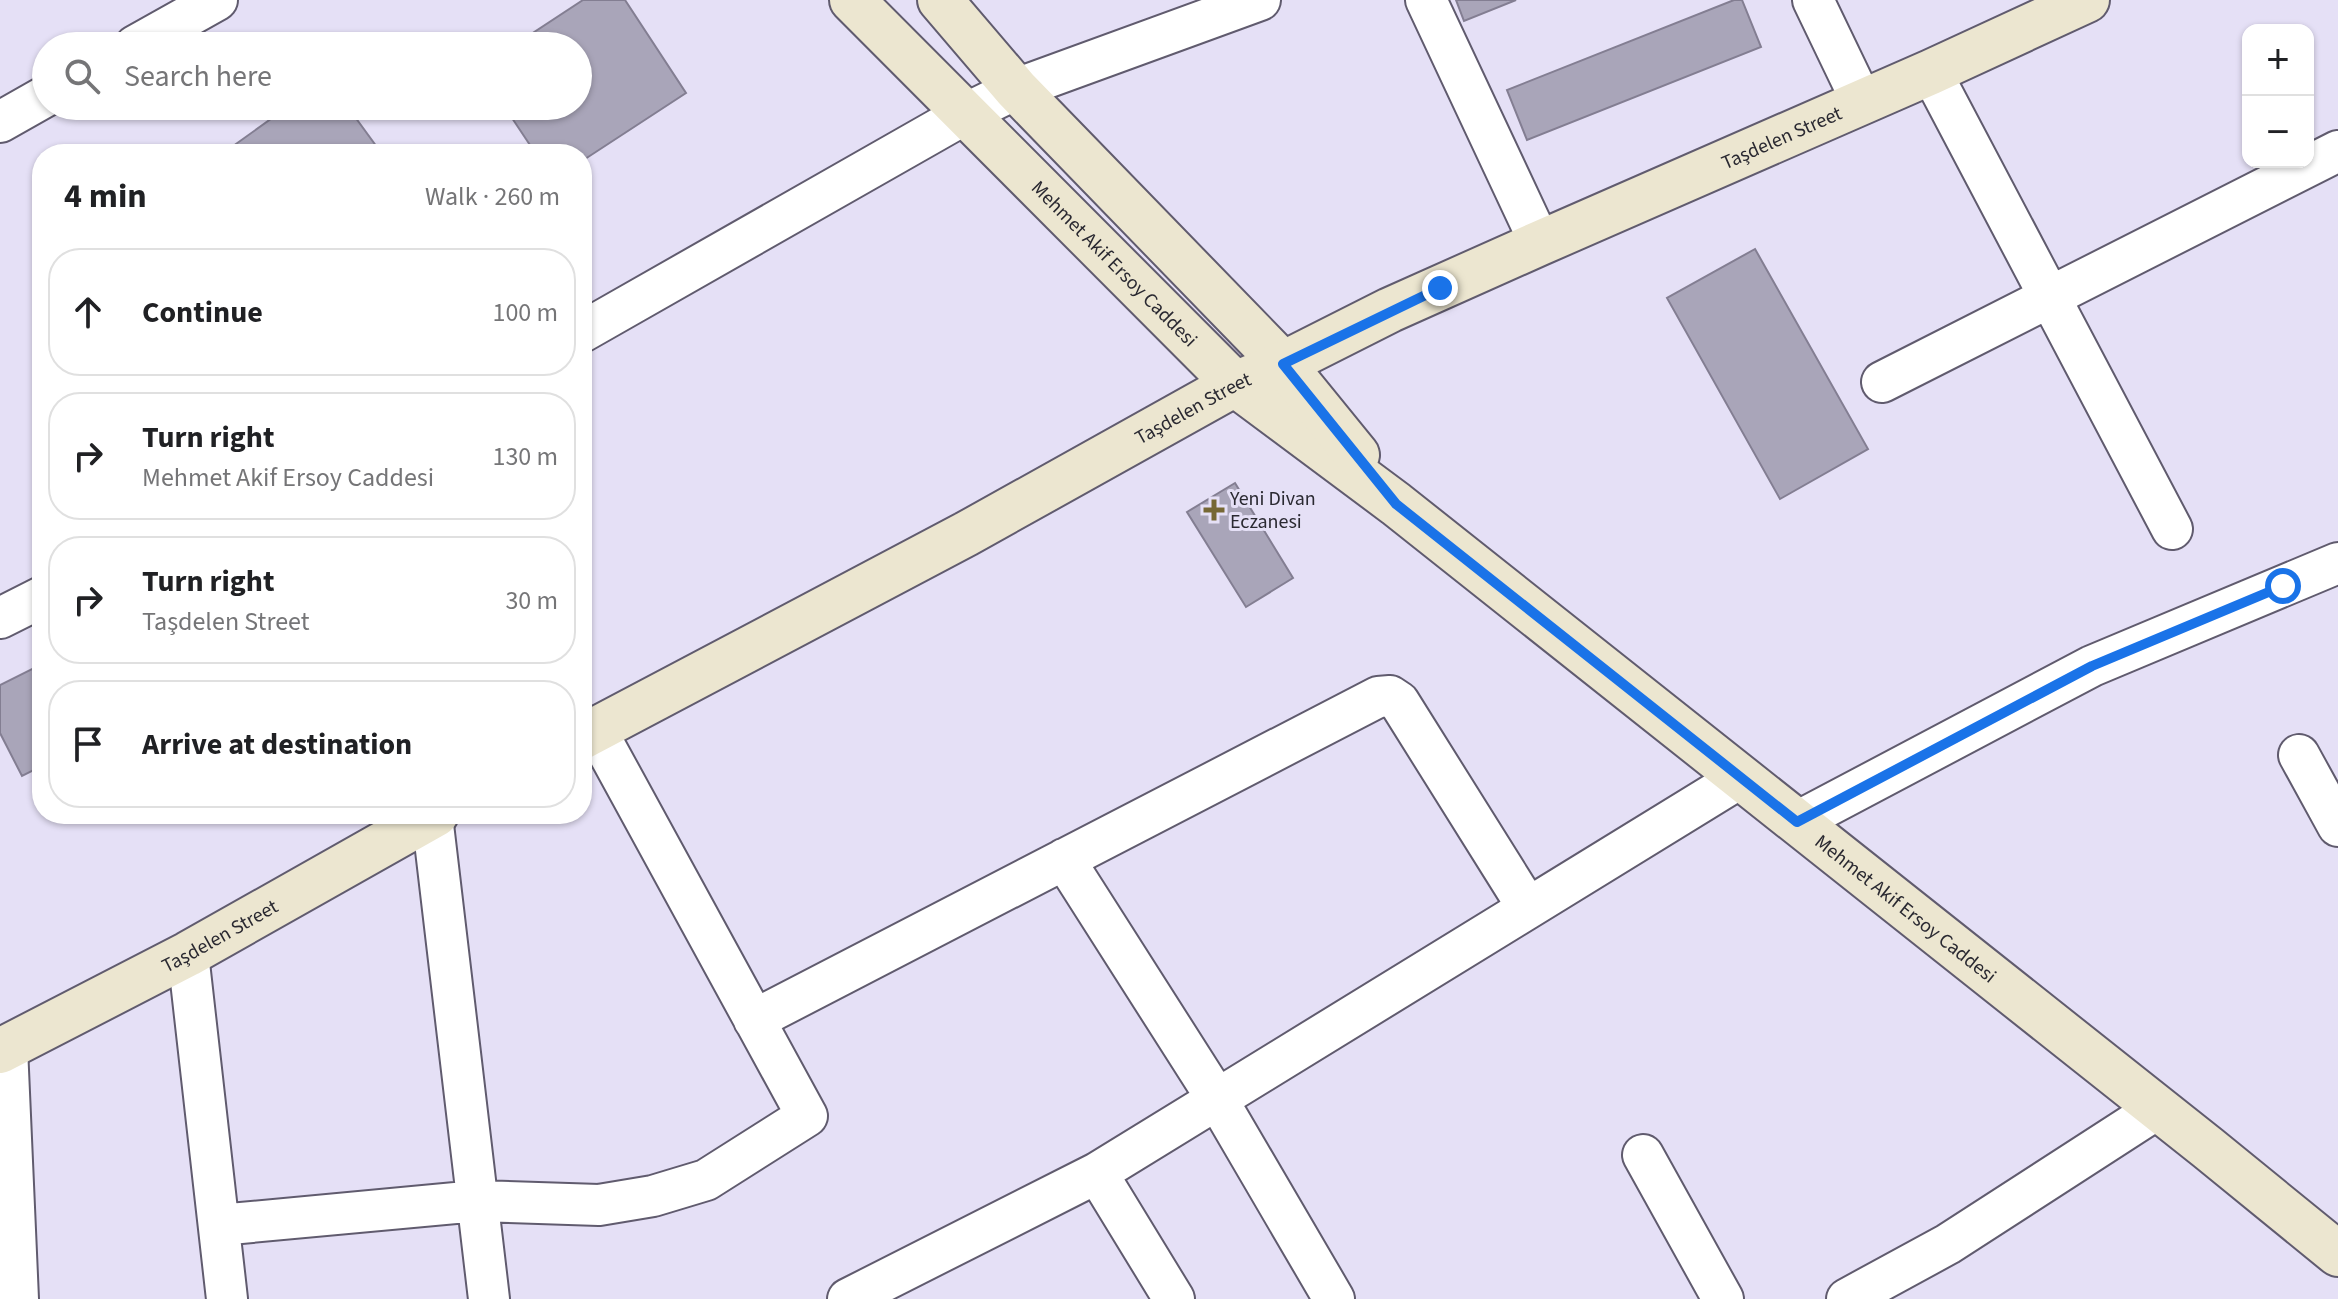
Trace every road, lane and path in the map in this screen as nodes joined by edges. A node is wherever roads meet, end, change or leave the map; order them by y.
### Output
1 (217, 0) edge
2 (852, 0) edge
3 (940, 0) edge
4 (1260, 0) edge
5 (1426, 0) edge
6 (1813, 0) edge
7 (2087, 0) edge
8 (160, 32) edge
9 (1931, 72) junction
10 (1016, 89) junction
11 (1862, 102) junction
12 (32, 104) edge
13 (965, 114) junction
14 (0, 122) edge
15 (2338, 151) edge
16 (1540, 243) junction
17 (2049, 297) junction
18 (592, 326) edge
19 (1283, 364) junction
20 (1882, 382) dead end
21 (1235, 384) junction
22 (1396, 504) junction
23 (2172, 529) dead end
24 (2338, 563) edge
25 (32, 602) edge
26 (0, 618) edge
27 (592, 731) edge
28 (592, 738) edge
29 (2299, 755) dead end
30 (1740, 778) junction
31 (1797, 822) junction
32 (418, 824) edge
33 (435, 824) edge
34 (2338, 826) edge
35 (1064, 859) junction
36 (1528, 908) junction
37 (188, 954) junction
38 (754, 1020) junction
39 (4, 1049) edge
40 (1217, 1099) junction
41 (2157, 1109) junction
42 (1643, 1155) dead end
43 (1097, 1173) junction
44 (477, 1201) junction
45 (219, 1225) junction
46 (2338, 1254) edge
47 (18, 1299) edge
48 (227, 1299) edge
49 (489, 1299) edge
50 (848, 1299) edge
51 (1174, 1299) edge
52 (1334, 1299) edge
53 (1723, 1299) edge
54 (1847, 1299) edge

1 - 8 street
2 - 13 main road, Mehmet Akif Ersoy Caddesi
3 - 10 main road, Mehmet Akif Ersoy Caddesi
4 - 10 street
5 - 16 street
6 - 11 street
7 - 9 main road, Taşdelen Street
9 - 11 main road, Taşdelen Street
9 - 17 street
10 - 13 street
10 - 19 main road, Mehmet Akif Ersoy Caddesi
11 - 16 main road, Taşdelen Street
12 - 14 street
13 - 18 street
13 - 21 main road, Mehmet Akif Ersoy Caddesi
15 - 17 street
16 - 19 main road, Taşdelen Street
17 - 20 street
17 - 23 street
19 - 21 main road, Taşdelen Street
19 - 22 main road, Mehmet Akif Ersoy Caddesi
21 - 22 main road, Mehmet Akif Ersoy Caddesi
21 - 27 main road, Taşdelen Street
22 - 30 main road, Mehmet Akif Ersoy Caddesi
24 - 31 street
25 - 26 street
28 - 38 street
29 - 34 street
30 - 31 main road, Mehmet Akif Ersoy Caddesi
30 - 36 street
31 - 41 main road, Mehmet Akif Ersoy Caddesi
32 - 37 main road, Taşdelen Street
33 - 44 street
35 - 36 street
35 - 38 street
35 - 40 street
36 - 40 street
37 - 39 main road, Taşdelen Street
37 - 45 street
38 - 44 street
39 - 47 street
40 - 43 street
40 - 52 street
41 - 46 main road, Mehmet Akif Ersoy Caddesi
41 - 54 street
42 - 53 street
43 - 50 street
43 - 51 street
44 - 45 street
44 - 49 street
45 - 48 street

